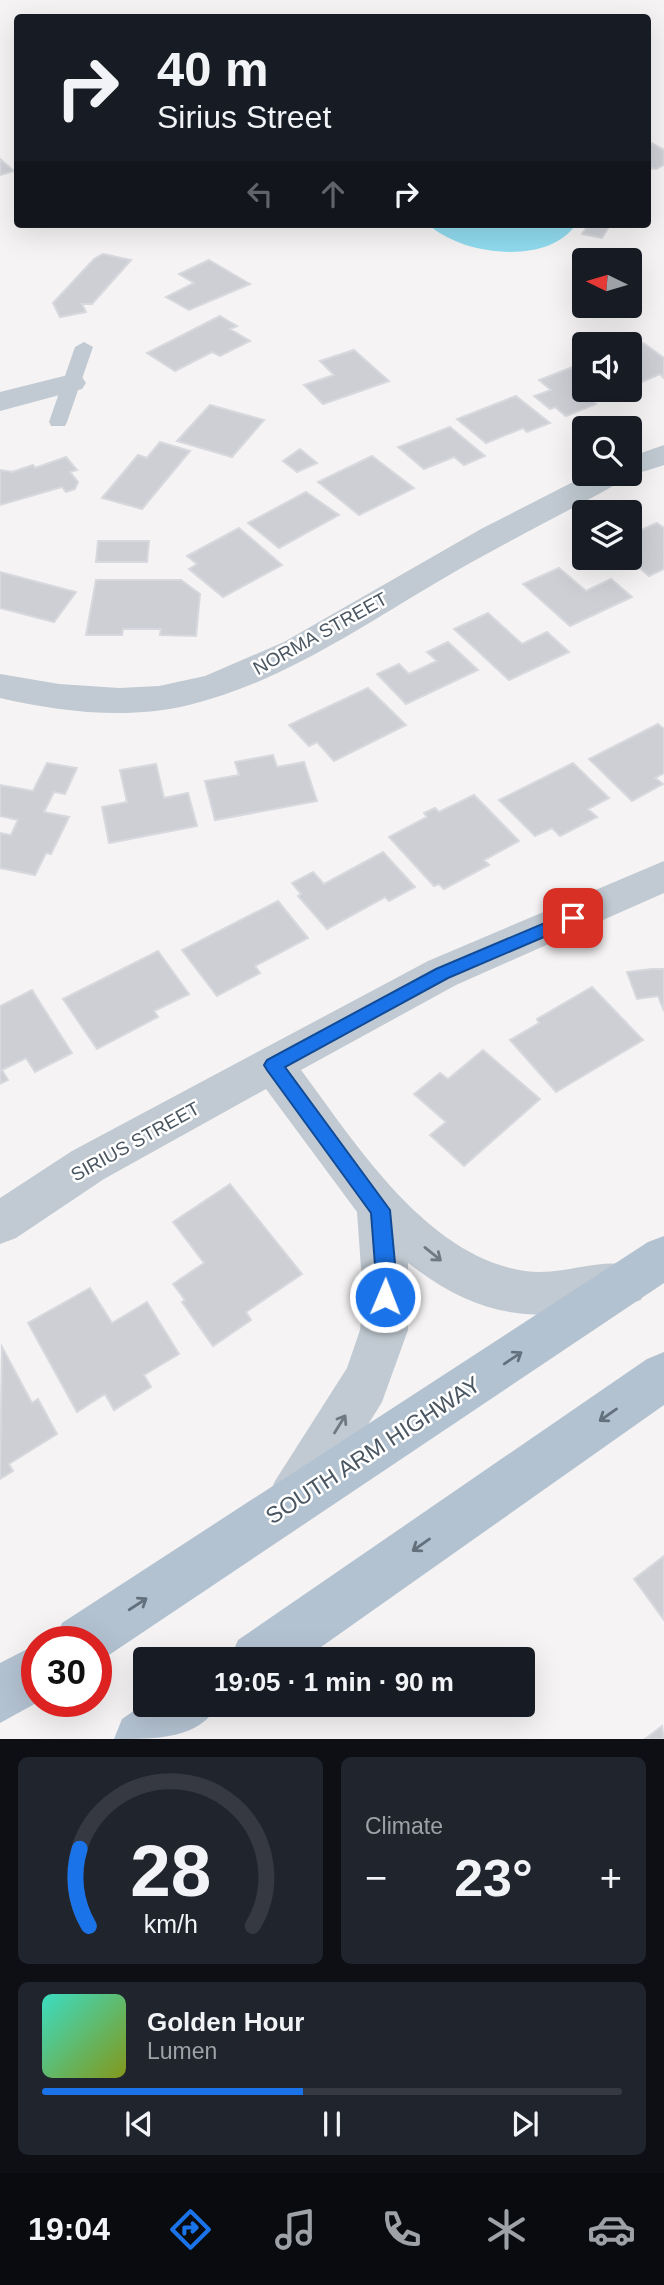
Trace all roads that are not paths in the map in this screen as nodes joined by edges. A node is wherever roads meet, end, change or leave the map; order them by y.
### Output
1 (84, 347) dead end
2 (72, 383) junction
3 (0, 402) edge
4 (58, 422) dead end
5 (664, 454) edge
6 (642, 463) edge
7 (592, 486) edge
8 (0, 686) edge
9 (664, 876) edge
10 (273, 1065) junction
11 (380, 1210) junction
12 (0, 1223) edge
13 (664, 1257) edge
14 (624, 1284) junction
15 (664, 1377) edge
16 (291, 1503) junction
17 (105, 1626) edge
18 (274, 1647) edge
19 (21, 1681) edge
20 (0, 1695) edge
21 (173, 1717) edge
22 (142, 1739) edge

1 - 2 lane
2 - 3 street
2 - 4 lane
5 - 6 street
7 - 8 street, NORMA STREET
9 - 10 street, SIRIUS STREET
10 - 11 street
10 - 12 street, SIRIUS STREET
11 -> 14 street
16 -> 11 street
13 - 14 main road, SOUTH ARM HIGHWAY
16 -> 14 main road, SOUTH ARM HIGHWAY
15 -> 18 main road
17 -> 16 main road, SOUTH ARM HIGHWAY
19 - 20 main road
21 - 22 main road

